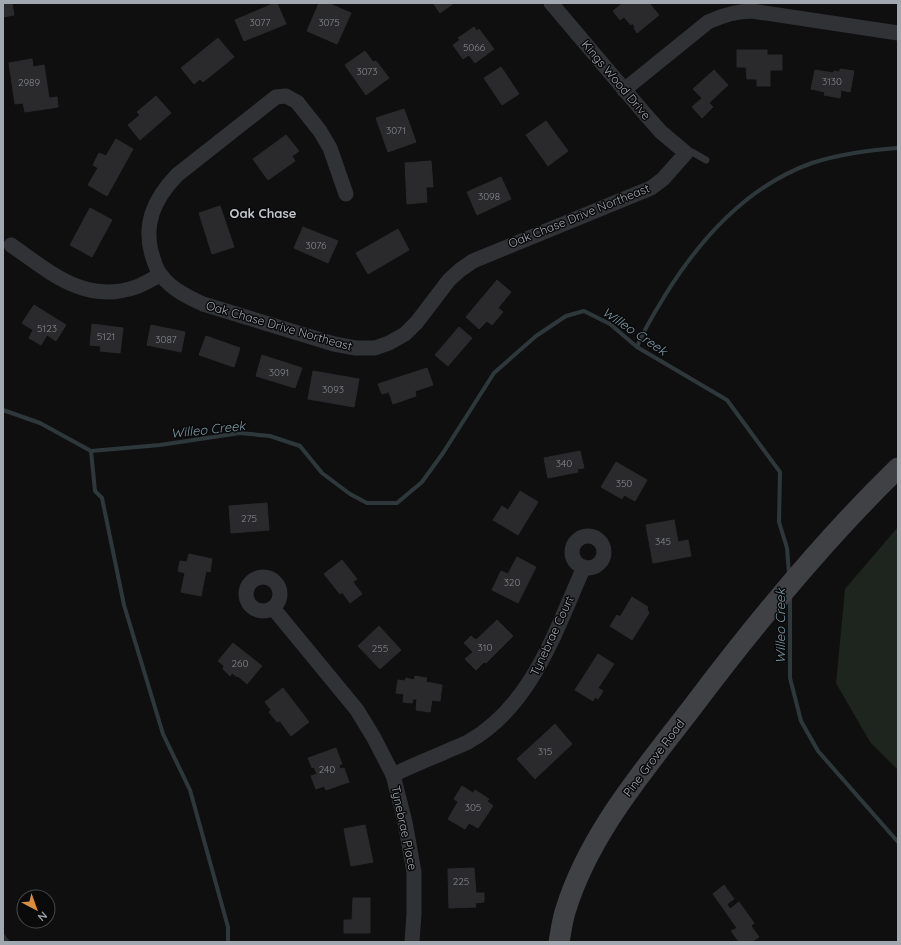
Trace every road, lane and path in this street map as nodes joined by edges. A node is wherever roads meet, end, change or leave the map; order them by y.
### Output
1 (551, 3) edge
2 (898, 33) edge
3 (624, 90) junction
4 (686, 153) junction
5 (706, 160) dead end
6 (346, 194) dead end
7 (11, 245) dead end
8 (160, 275) junction
9 (898, 468) edge
10 (584, 567) dead end
11 (273, 608) dead end
12 (393, 775) junction
13 (412, 942) edge
14 (559, 942) edge

1 - 3 street, Kings Wood Drive
2 - 3 street
3 - 4 street, Kings Wood Drive
4 - 5 lane
4 - 8 street, Oak Chase Drive Northeast
6 - 8 street, Oak Chase Drive Northeast
7 - 8 street
9 - 14 main road, Pine Grove Road
10 - 12 street, Tynebrae Court
11 - 12 street, Tynebrae Place
12 - 13 street, Tynebrae Place

